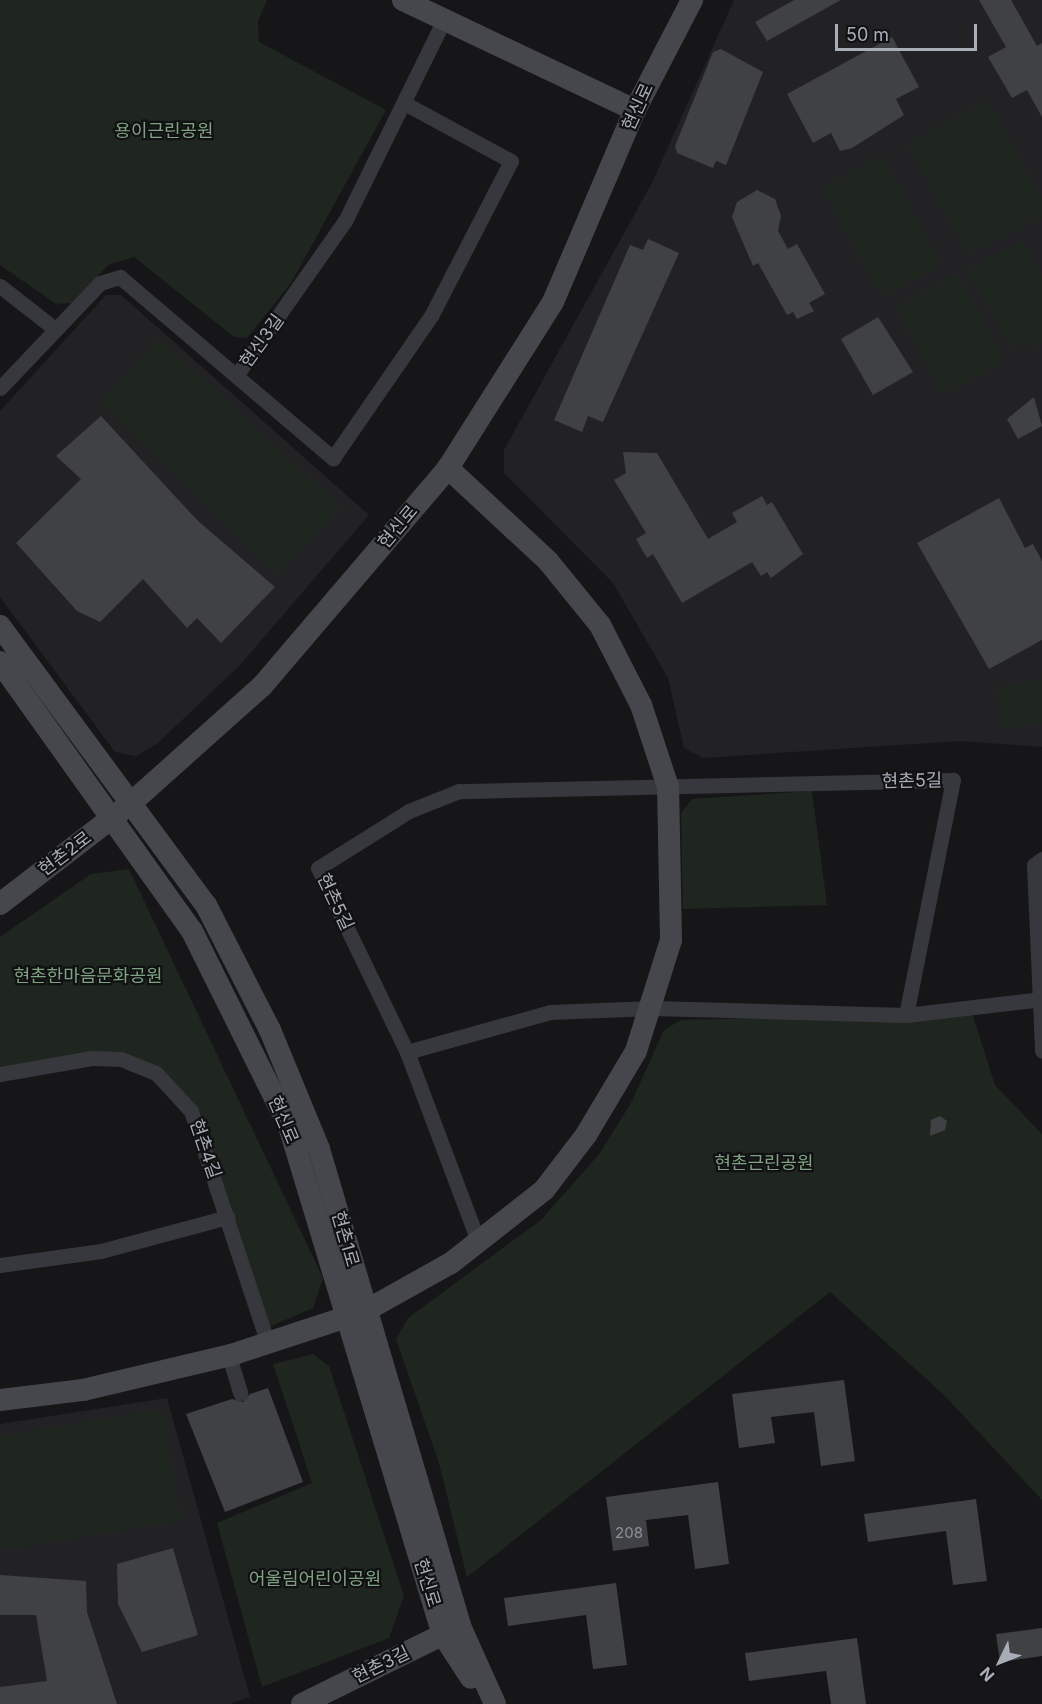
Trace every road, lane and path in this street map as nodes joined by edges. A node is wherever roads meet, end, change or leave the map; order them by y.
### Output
1 (403, 0) edge
2 (692, 0) edge
3 (444, 20) junction
4 (406, 104) junction
5 (635, 110) junction
6 (0, 286) edge
7 (55, 329) junction
8 (238, 373) junction
9 (0, 388) edge
10 (448, 468) junction
11 (0, 626) edge
12 (0, 662) edge
13 (668, 787) junction
14 (122, 810) junction
15 (1042, 859) edge
16 (0, 904) edge
17 (1040, 999) edge
18 (653, 1008) junction
19 (906, 1015) junction
20 (1042, 1051) edge
21 (407, 1052) junction
22 (0, 1074) edge
23 (228, 1217) junction
24 (479, 1244) junction
25 (0, 1265) edge
26 (355, 1314) junction
27 (267, 1341) junction
28 (229, 1356) junction
29 (240, 1393) dead end
30 (0, 1400) edge
31 (451, 1630) junction
32 (302, 1704) edge
33 (489, 1704) edge
34 (495, 1704) edge

1 - 3 street
2 - 5 street, 현신로
3 - 4 street, 현신3길
3 - 5 street
4 - 8 street, 현신3길
4 - 8 street
5 - 10 street, 현신로
6 - 7 street
7 - 8 street, 현신3길
7 - 9 street, 현신3길
10 - 13 street
10 - 14 street, 현신로
11 - 14 street
12 - 14 street
13 - 18 street
13 - 19 street, 현촌5길
13 - 21 street, 현촌5길
14 - 16 street, 현촌2로
14 - 26 street, 현촌1로
15 - 17 street
17 - 19 street
17 - 20 street
18 - 19 street
18 - 21 street
18 - 24 street
21 - 24 street, 현촌5길
22 - 23 street, 현촌4길
23 - 25 street
23 - 27 street, 현촌4길
24 - 26 street
26 - 27 street
26 - 31 street, 현신로
27 - 28 street
28 - 29 street
28 - 30 street
31 - 32 street, 현촌3길
31 - 33 street
31 - 34 street

